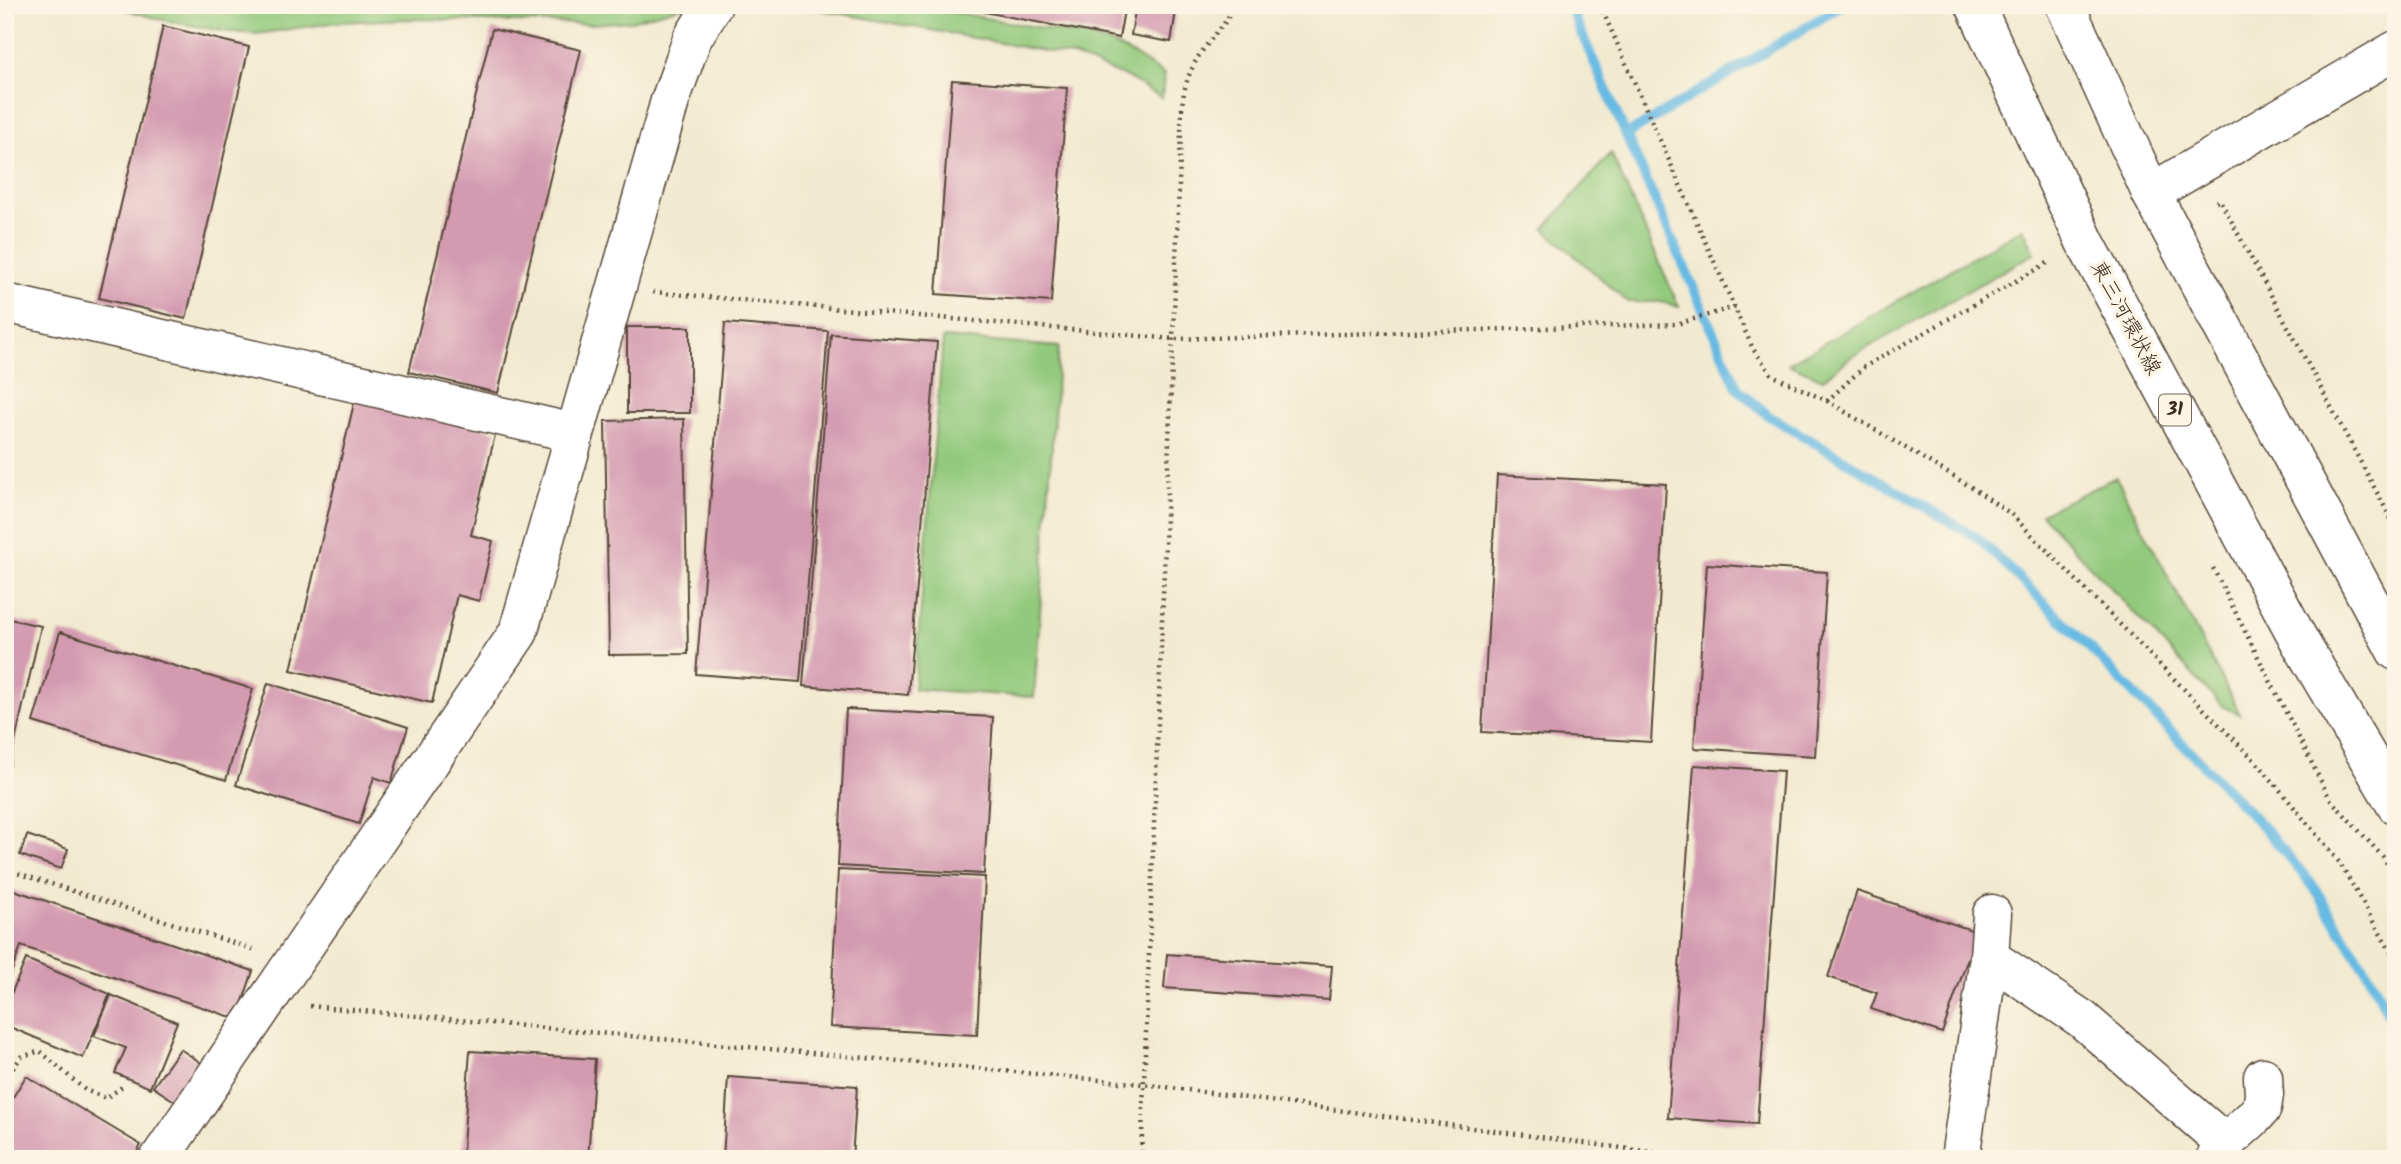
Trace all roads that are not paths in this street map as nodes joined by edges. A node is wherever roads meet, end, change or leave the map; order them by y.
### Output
1 (713, 5) edge
2 (1975, 5) edge
3 (2064, 5) edge
4 (2396, 50) edge
5 (2164, 186) junction
6 (5, 303) edge
7 (574, 433) junction
8 (2396, 650) edge
9 (2396, 805) edge
10 (1992, 915) dead end
11 (1989, 957) junction
12 (2263, 1077) dead end
13 (2220, 1151) edge
14 (159, 1159) edge
15 (1960, 1159) edge

1 - 7 street
2 - 9 street, 東三河環状線 / 31
3 - 5 street
4 - 5 street
5 - 8 street
6 - 7 street
7 - 14 street
10 - 11 street
11 - 13 street
11 - 15 street
12 - 13 street

